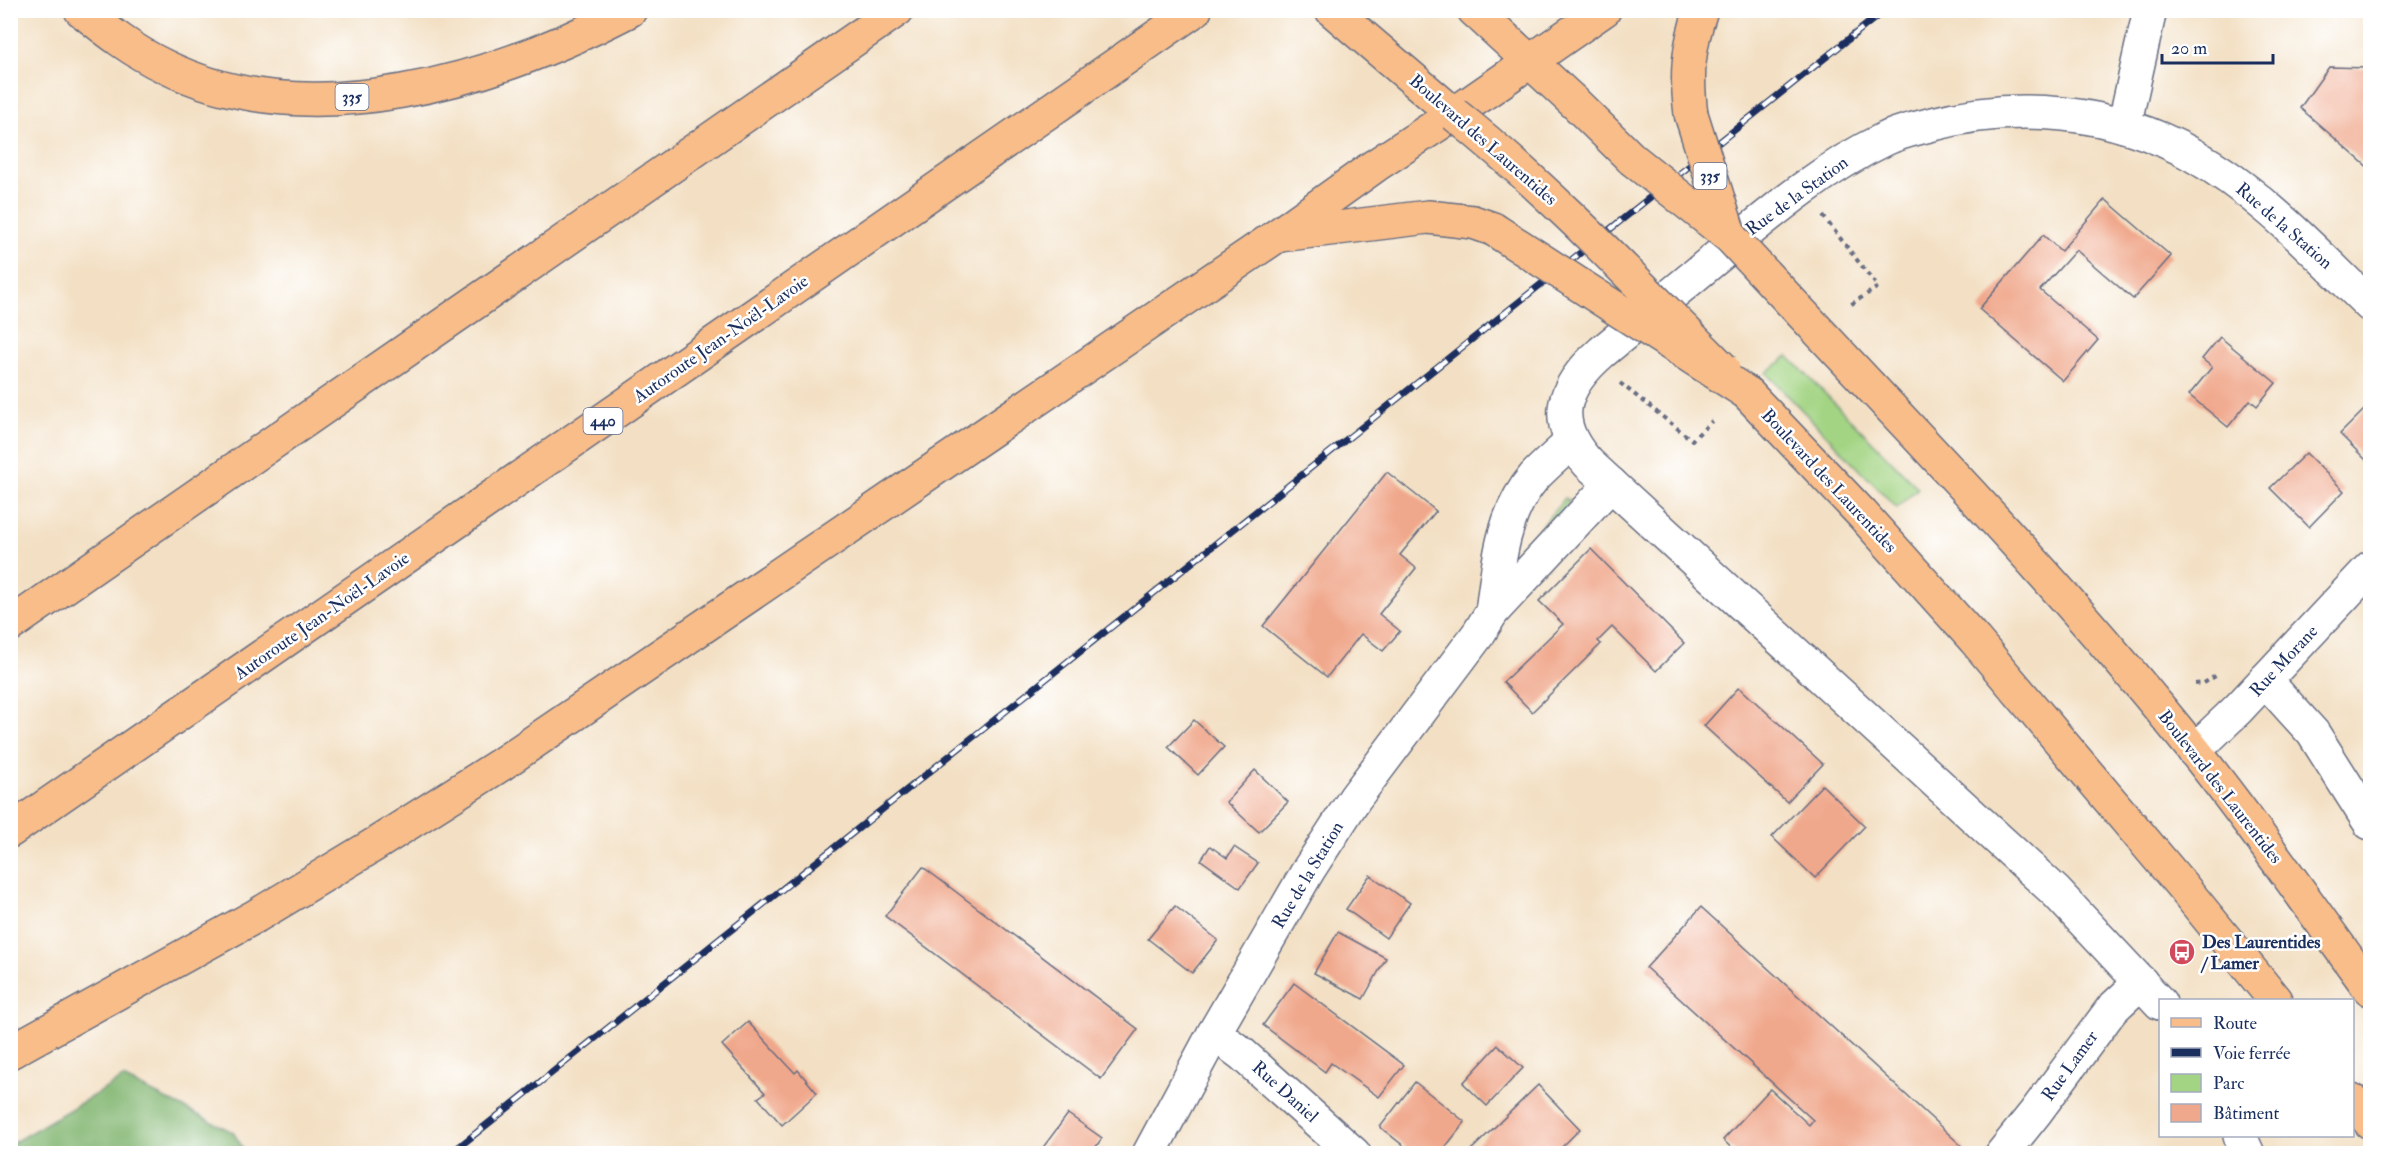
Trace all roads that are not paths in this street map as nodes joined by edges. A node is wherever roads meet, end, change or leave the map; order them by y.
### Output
1 (81, 10) edge
2 (630, 10) edge
3 (897, 10) edge
4 (1195, 10) edge
5 (1332, 10) edge
6 (1474, 10) edge
7 (1604, 10) edge
8 (1701, 10) edge
9 (2150, 10) edge
10 (1530, 61) junction
11 (1454, 114) junction
12 (2124, 126) junction
13 (1278, 235) junction
14 (1730, 237) junction
15 (2370, 305) edge
16 (1747, 393) junction
17 (1571, 442) junction
18 (1611, 484) junction
19 (2370, 568) edge
20 (1492, 612) junction
21 (10, 625) edge
22 (2265, 680) junction
23 (2194, 751) junction
24 (2370, 823) edge
25 (10, 831) edge
26 (2365, 972) edge
27 (2151, 993) edge
28 (2274, 999) edge
29 (1214, 1033) junction
30 (10, 1052) edge
31 (2354, 1102) edge
32 (2370, 1122) edge
33 (2240, 1137) edge
34 (1149, 1154) edge
35 (1354, 1154) edge
36 (2002, 1154) edge
37 (2248, 1154) edge

1 - 2 main road, 335
3 - 21 main road
4 - 25 main road, Autoroute Jean-Noël-Lavoie / 440
5 - 11 main road, Boulevard des Laurentides
6 - 10 main road, Boulevard des Laurentides
7 - 10 main road
8 - 14 main road, 335, bridge
9 - 12 street
10 - 11 main road
10 - 14 main road, Boulevard des Laurentides, bridge
11 - 13 main road
11 - 16 main road, Boulevard des Laurentides, bridge
12 - 15 street, Rue de la Station
12 - 17 street, Rue de la Station
13 - 16 main road, bridge
13 - 30 main road
14 - 23 main road, Boulevard des Laurentides / 335, bridge
16 - 28 main road, Boulevard des Laurentides
17 - 18 street
17 - 20 street, Rue de la Station
18 - 20 street, Rue de la Station
18 - 27 street
19 - 22 street, Rue Morane
20 - 29 street, Rue de la Station
22 - 23 street, Rue Morane
22 - 24 street
23 - 26 main road, Boulevard des Laurentides / 335
27 - 36 street, Rue Lamer
29 - 34 street, Rue de la Station
29 - 35 street, Rue Daniel
31 - 32 main road
33 - 37 street

